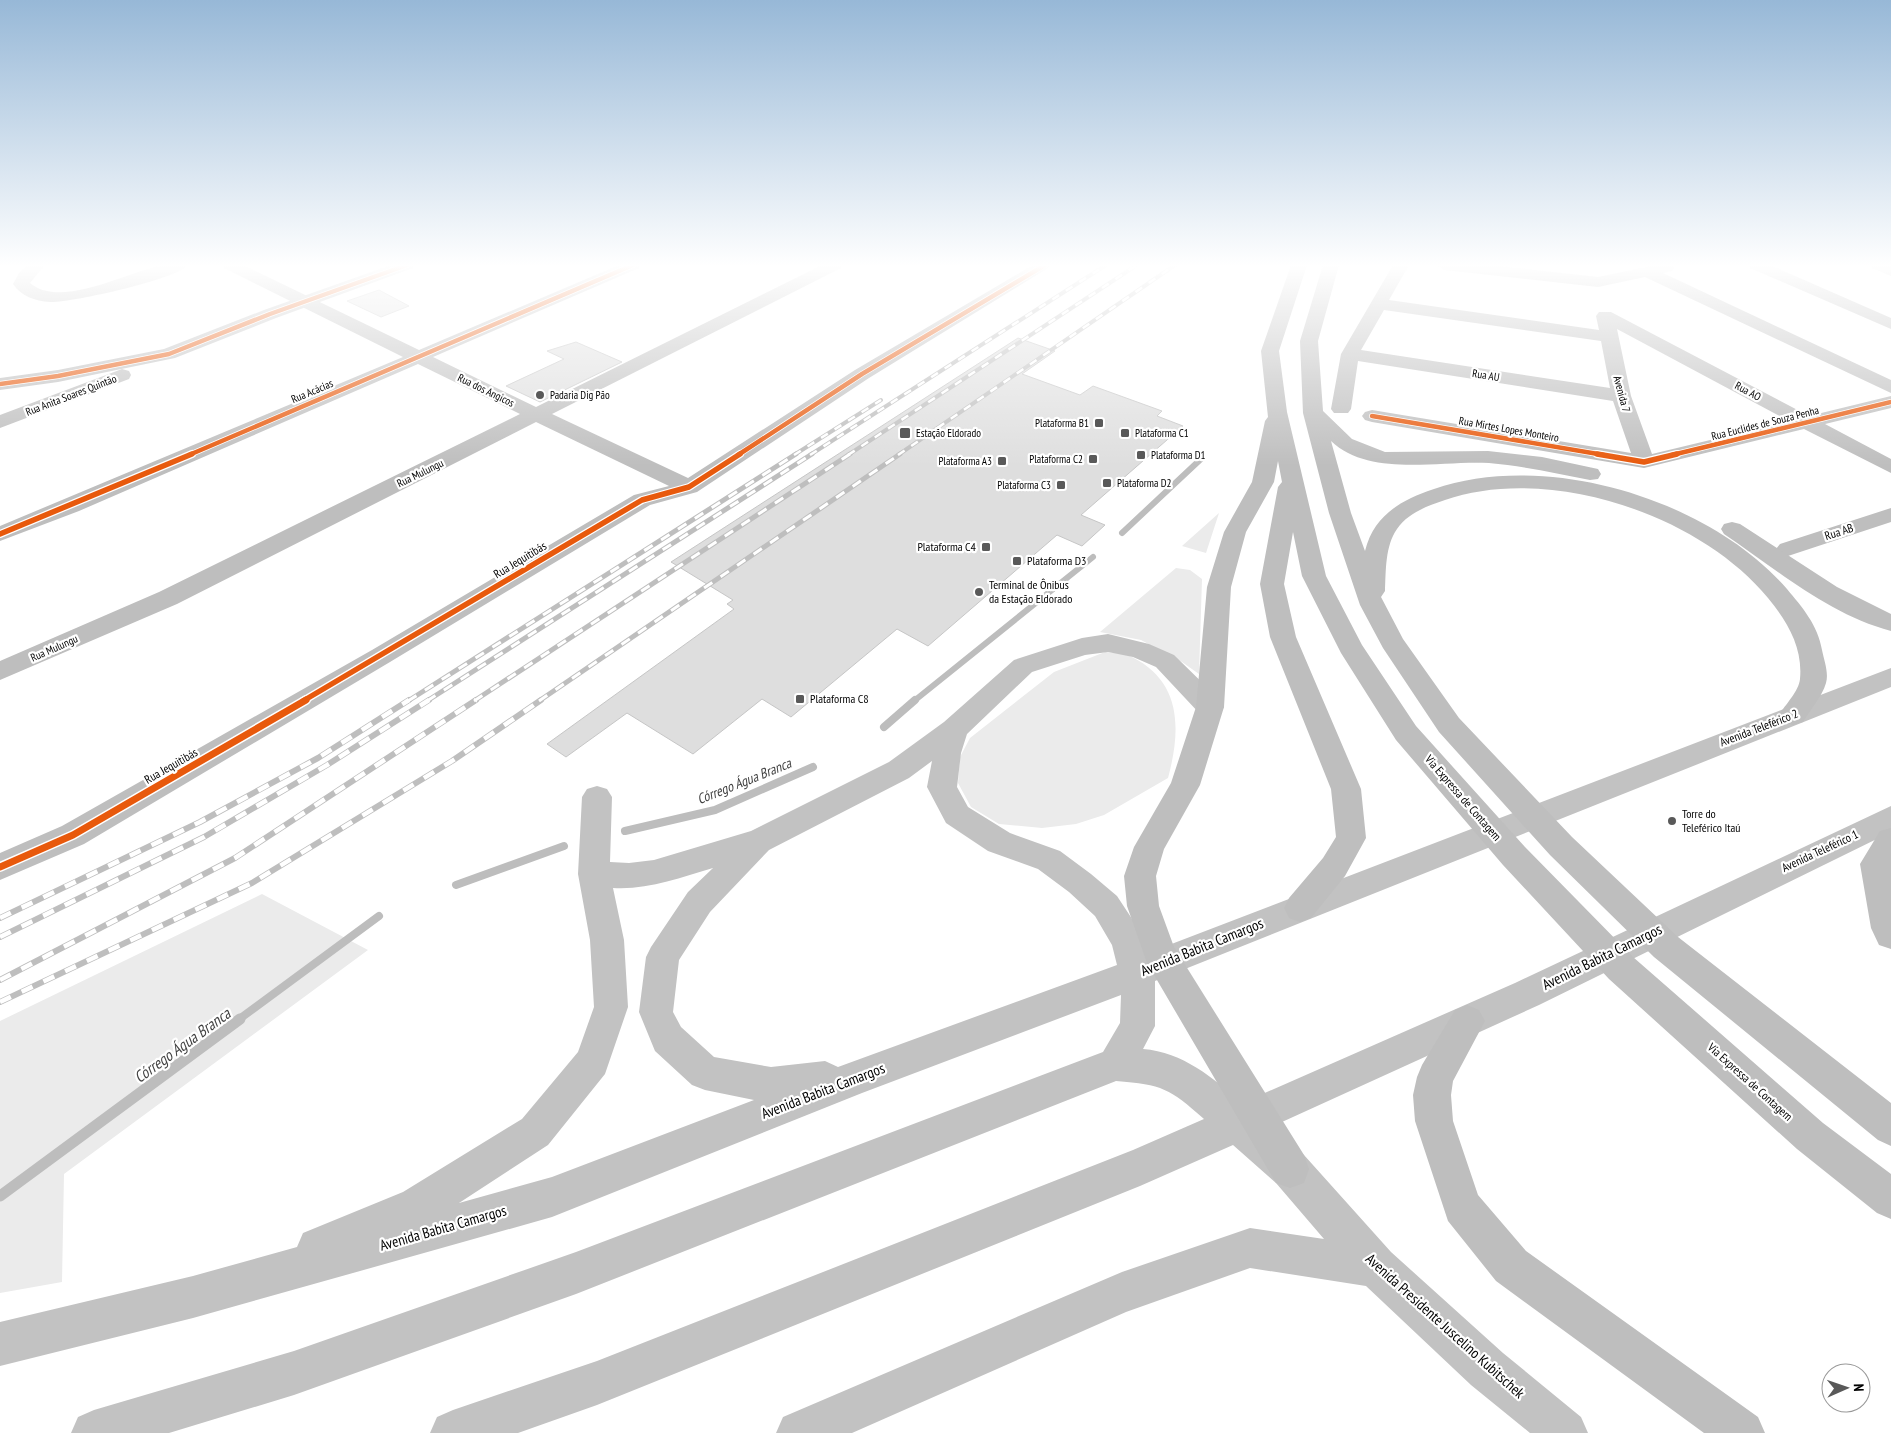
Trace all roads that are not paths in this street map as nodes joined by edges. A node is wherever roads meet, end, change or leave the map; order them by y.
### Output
1 (228, 332) edge
2 (368, 332) edge
3 (474, 332) edge
4 (702, 332) edge
5 (933, 332) edge
6 (1276, 332) edge
7 (1312, 332) edge
8 (1363, 332) edge
9 (1579, 332) edge
10 (1608, 332) edge
11 (1635, 332) edge
12 (1774, 332) edge
13 (1609, 336) junction
14 (169, 354) junction
15 (1350, 354) junction
16 (417, 356) junction
17 (0, 384) edge
18 (1891, 387) edge
19 (1621, 396) junction
20 (1891, 402) edge
21 (1341, 409) dead end
22 (1277, 412) junction
23 (1313, 413) junction
24 (537, 415) junction
25 (1372, 416) dead end
26 (0, 422) edge
27 (1808, 423) junction
28 (1644, 462) junction
29 (1891, 467) edge
30 (1292, 474) junction
31 (689, 487) junction
32 (1891, 515) edge
33 (0, 534) edge
34 (1788, 549) dead end
35 (1372, 605) junction
36 (1891, 623) edge
37 (0, 671) edge
38 (1891, 677) edge
39 (1210, 707) junction
40 (1793, 715) junction
41 (954, 729) junction
42 (1628, 780) joint
43 (597, 797) dead end
44 (1891, 818) edge
45 (1891, 840) edge
46 (760, 841) junction
47 (0, 867) edge
48 (594, 874) junction
49 (1750, 884) joint
50 (1300, 908) junction
51 (1891, 935) edge
52 (1467, 1021) junction
53 (1116, 1064) junction
54 (861, 1076) junction
55 (1891, 1127) edge
56 (1290, 1169) junction
57 (1891, 1200) edge
58 (1376, 1267) junction
59 (193, 1297) junction
60 (0, 1344) edge
61 (94, 1433) edge
62 (453, 1433) edge
63 (799, 1433) edge
64 (1566, 1433) edge
65 (1742, 1433) edge

1 - 14 main road
2 - 16 main road, Rua dos Angicos
3 - 16 main road, Rua Acácias
4 - 24 main road, Rua Mulungu
5 - 31 main road, Rua Jequitibás
6 - 22 main road, Via Expressa de Contagem
7 - 23 main road
8 - 15 main road
9 - 13 main road
10 - 13 main road, Avenida 7
11 - 27 main road, Rua AO
12 - 18 main road
13 - 19 main road, Avenida 7
14 - 17 main road
14 - 26 main road, Rua Anita Soares Quintão
15 - 19 main road, Rua AU
15 - 21 main road
16 - 24 main road, Rua dos Angicos
16 - 33 main road, Rua Acácias
19 - 28 main road, Avenida 7
20 - 27 main road, Rua Euclides de Souza Penha
22 - 30 main road, Via Expressa de Contagem
22 - 39 main road
23 - 35 main road
23 - 36 main road
24 - 31 main road, Rua dos Angicos
24 - 37 main road, Rua Mulungu
25 - 28 main road, Rua Mirtes Lopes Monteiro
27 - 28 main road, Rua Euclides de Souza Penha
27 - 29 main road, Rua AO
30 - 50 main road
30 - 57 main road, Via Expressa de Contagem
31 - 47 main road, Rua Jequitibás
32 - 34 main road, Rua AB
35 - 40 main road
35 - 55 main road
38 - 40 main road, Avenida Teleférico 2
39 - 41 main road
39 - 56 main road
40 - 42 main road, Avenida Teleférico 2
41 - 46 main road
41 - 53 main road
42 - 50 main road, Avenida Babita Camargos
43 - 48 main road
44 - 49 main road, Avenida Teleférico 1
45 - 51 main road
46 - 48 main road
46 - 54 main road
48 - 59 main road
49 - 52 main road, Avenida Babita Camargos
50 - 54 main road, Avenida Babita Camargos
52 - 62 main road, Avenida Babita Camargos
52 - 65 main road
53 - 56 main road, Avenida Presidente Juscelino Kubitschek
53 - 61 main road
54 - 59 main road, Avenida Babita Camargos
56 - 58 main road, Avenida Presidente Juscelino Kubitschek
58 - 63 main road
58 - 64 main road, Avenida Presidente Juscelino Kubitschek
59 - 60 main road, Avenida Babita Camargos

